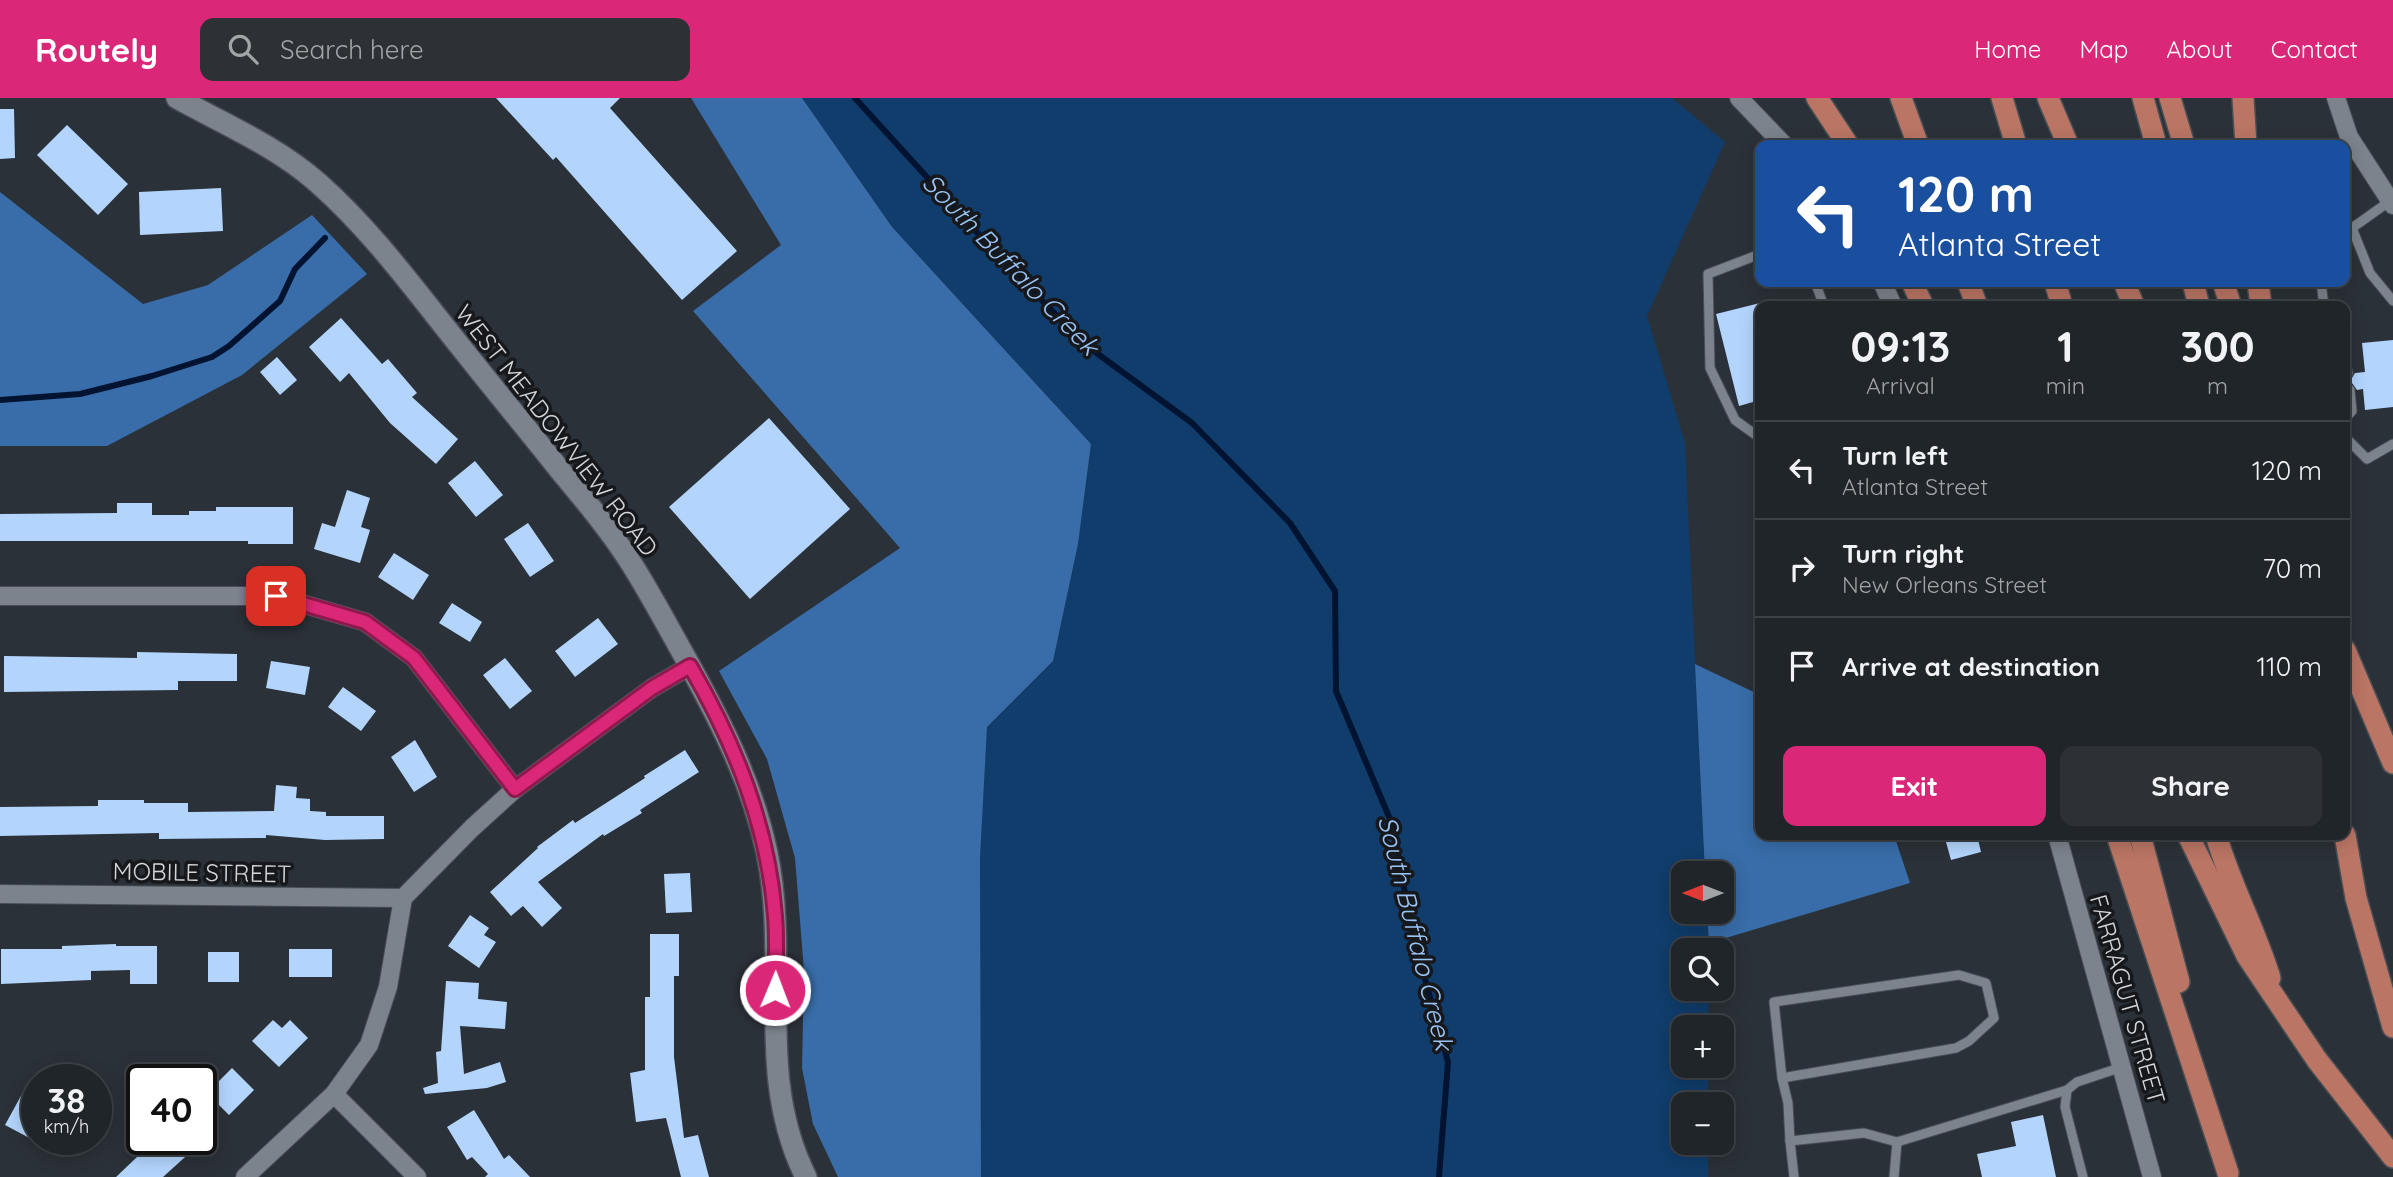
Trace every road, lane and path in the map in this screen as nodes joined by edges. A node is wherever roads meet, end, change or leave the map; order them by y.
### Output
1 (177, 98) edge
2 (1739, 98) edge
3 (1817, 98) edge
4 (1901, 98) edge
5 (2002, 98) edge
6 (2048, 98) edge
7 (2143, 98) edge
8 (2170, 98) edge
9 (2243, 98) edge
10 (2336, 98) edge
11 (1779, 140) edge
12 (1845, 140) edge
13 (1916, 140) edge
14 (2015, 140) edge
15 (2066, 140) edge
16 (2155, 140) edge
17 (2183, 140) edge
18 (2246, 140) edge
19 (2388, 194) edge
20 (2350, 229) edge
21 (2350, 232) edge
22 (1755, 256) edge
23 (2393, 301) edge
24 (2350, 390) dead end
25 (2350, 413) edge
26 (1755, 434) edge
27 (2350, 442) edge
28 (2393, 444) edge
29 (0, 596) edge
30 (2350, 662) edge
31 (690, 666) junction
32 (2393, 763) edge
33 (515, 789) junction
34 (2058, 840) edge
35 (2119, 840) edge
36 (2141, 840) edge
37 (2190, 840) edge
38 (2217, 840) edge
39 (2331, 840) edge
40 (2346, 840) edge
41 (0, 894) edge
42 (403, 898) junction
43 (2356, 898) junction
44 (2277, 1000) junction
45 (2393, 1027) edge
46 (2122, 1068) junction
47 (1782, 1078) junction
48 (2067, 1090) junction
49 (334, 1094) junction
50 (1790, 1141) junction
51 (1897, 1142) junction
52 (2393, 1157) edge
53 (2228, 1175) edge
54 (246, 1177) edge
55 (417, 1177) edge
56 (806, 1177) edge
57 (1794, 1177) edge
58 (1894, 1177) edge
59 (2083, 1177) edge
60 (2152, 1177) edge

1 - 31 street, WEST MEADOWVIEW ROAD
2 - 11 street
3 - 12 highway
4 - 13 highway
5 - 14 highway
6 - 15 highway
7 - 16 highway
8 - 17 highway
9 - 18 highway
10 - 19 street
19 - 20 lane
21 - 23 lane
22 - 26 lane
24 - 25 lane
27 - 28 lane
29 - 33 street
30 - 32 highway
31 - 33 street
31 - 56 street, WEST MEADOWVIEW ROAD
33 - 42 street
34 - 46 street, FARRAGUT STREET
35 - 53 highway
36 - 53 highway
37 - 44 highway
38 - 44 highway
39 - 43 highway
40 - 43 highway
41 - 42 street, MOBILE STREET
42 - 49 street
43 - 45 highway
44 - 52 highway
46 - 48 lane
46 - 60 street, FARRAGUT STREET
47 - 47 lane
47 - 50 lane
48 - 51 lane
48 - 59 lane
49 - 54 street
49 - 55 street
50 - 51 lane
50 - 57 lane
51 - 58 lane

